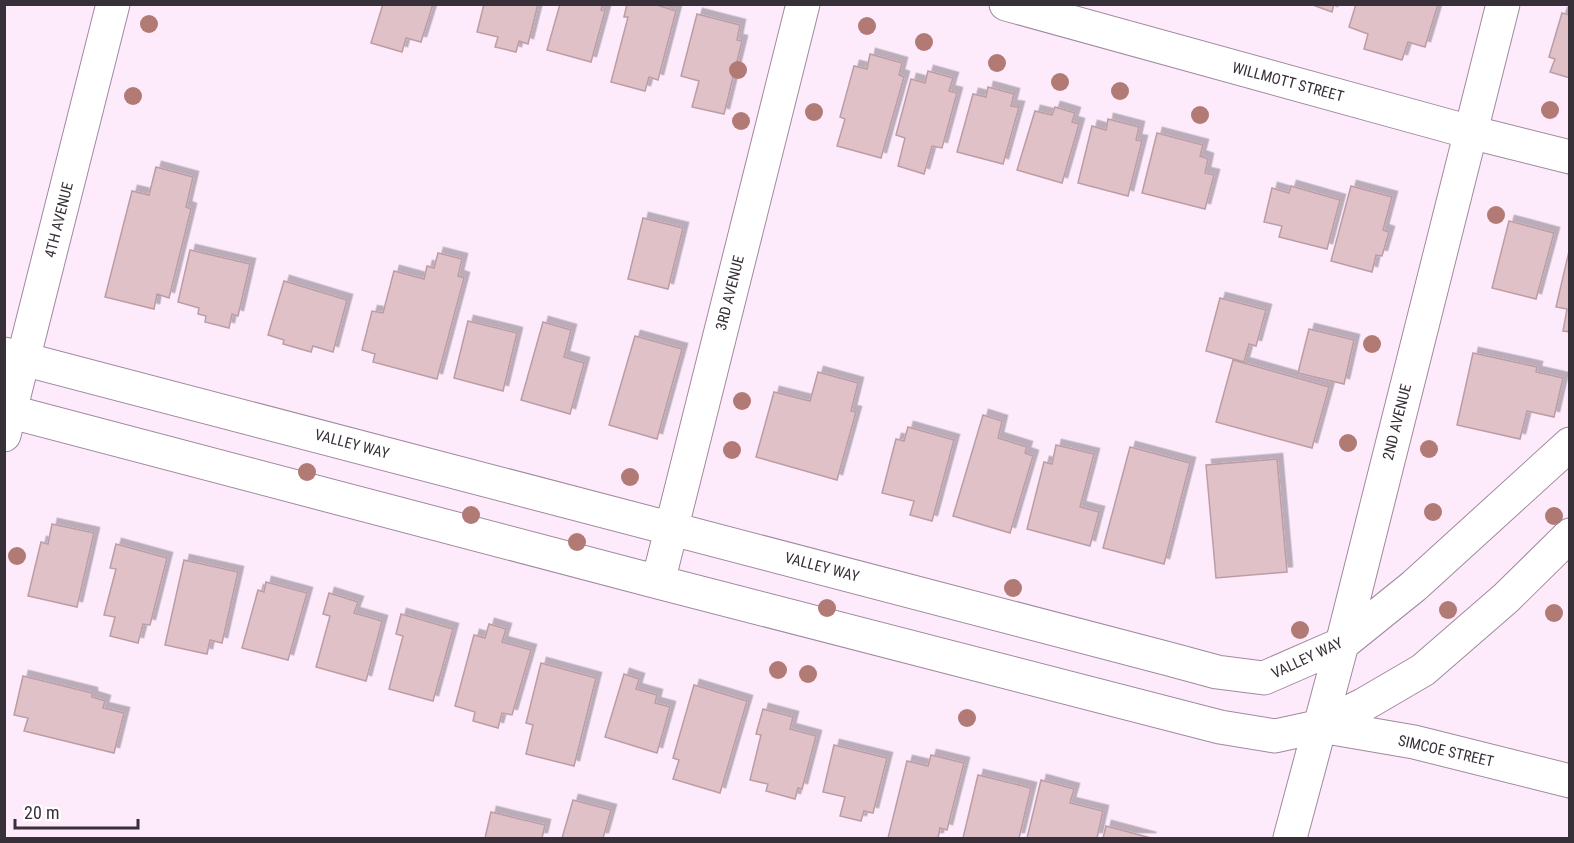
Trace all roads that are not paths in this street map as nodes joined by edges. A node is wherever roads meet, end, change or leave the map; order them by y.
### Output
1 (113, 4) edge
2 (803, 4) edge
3 (1006, 4) edge
4 (1503, 4) edge
5 (1470, 132) junction
6 (1569, 157) edge
7 (14, 356) edge
8 (6, 419) edge
9 (1569, 444) edge
10 (671, 527) junction
11 (1569, 535) edge
12 (657, 582) junction
13 (1342, 644) junction
14 (1321, 726) junction
15 (1569, 781) edge
16 (1290, 838) edge

1 - 7 street, 4TH AVENUE
2 - 10 street, 3RD AVENUE
3 - 5 street, WILLMOTT STREET
4 - 5 street, 2ND AVENUE
5 - 6 street, WILLMOTT STREET
5 - 13 street, 2ND AVENUE
7 - 8 street, 4TH AVENUE
7 - 10 street, VALLEY WAY
8 - 12 street
9 - 13 street, VALLEY WAY
10 - 12 street, 3RD AVENUE
10 - 13 street, VALLEY WAY
11 - 14 street
12 - 14 street
13 - 14 street, 2ND AVENUE
14 - 15 street, SIMCOE STREET
14 - 16 street, 2ND AVENUE

